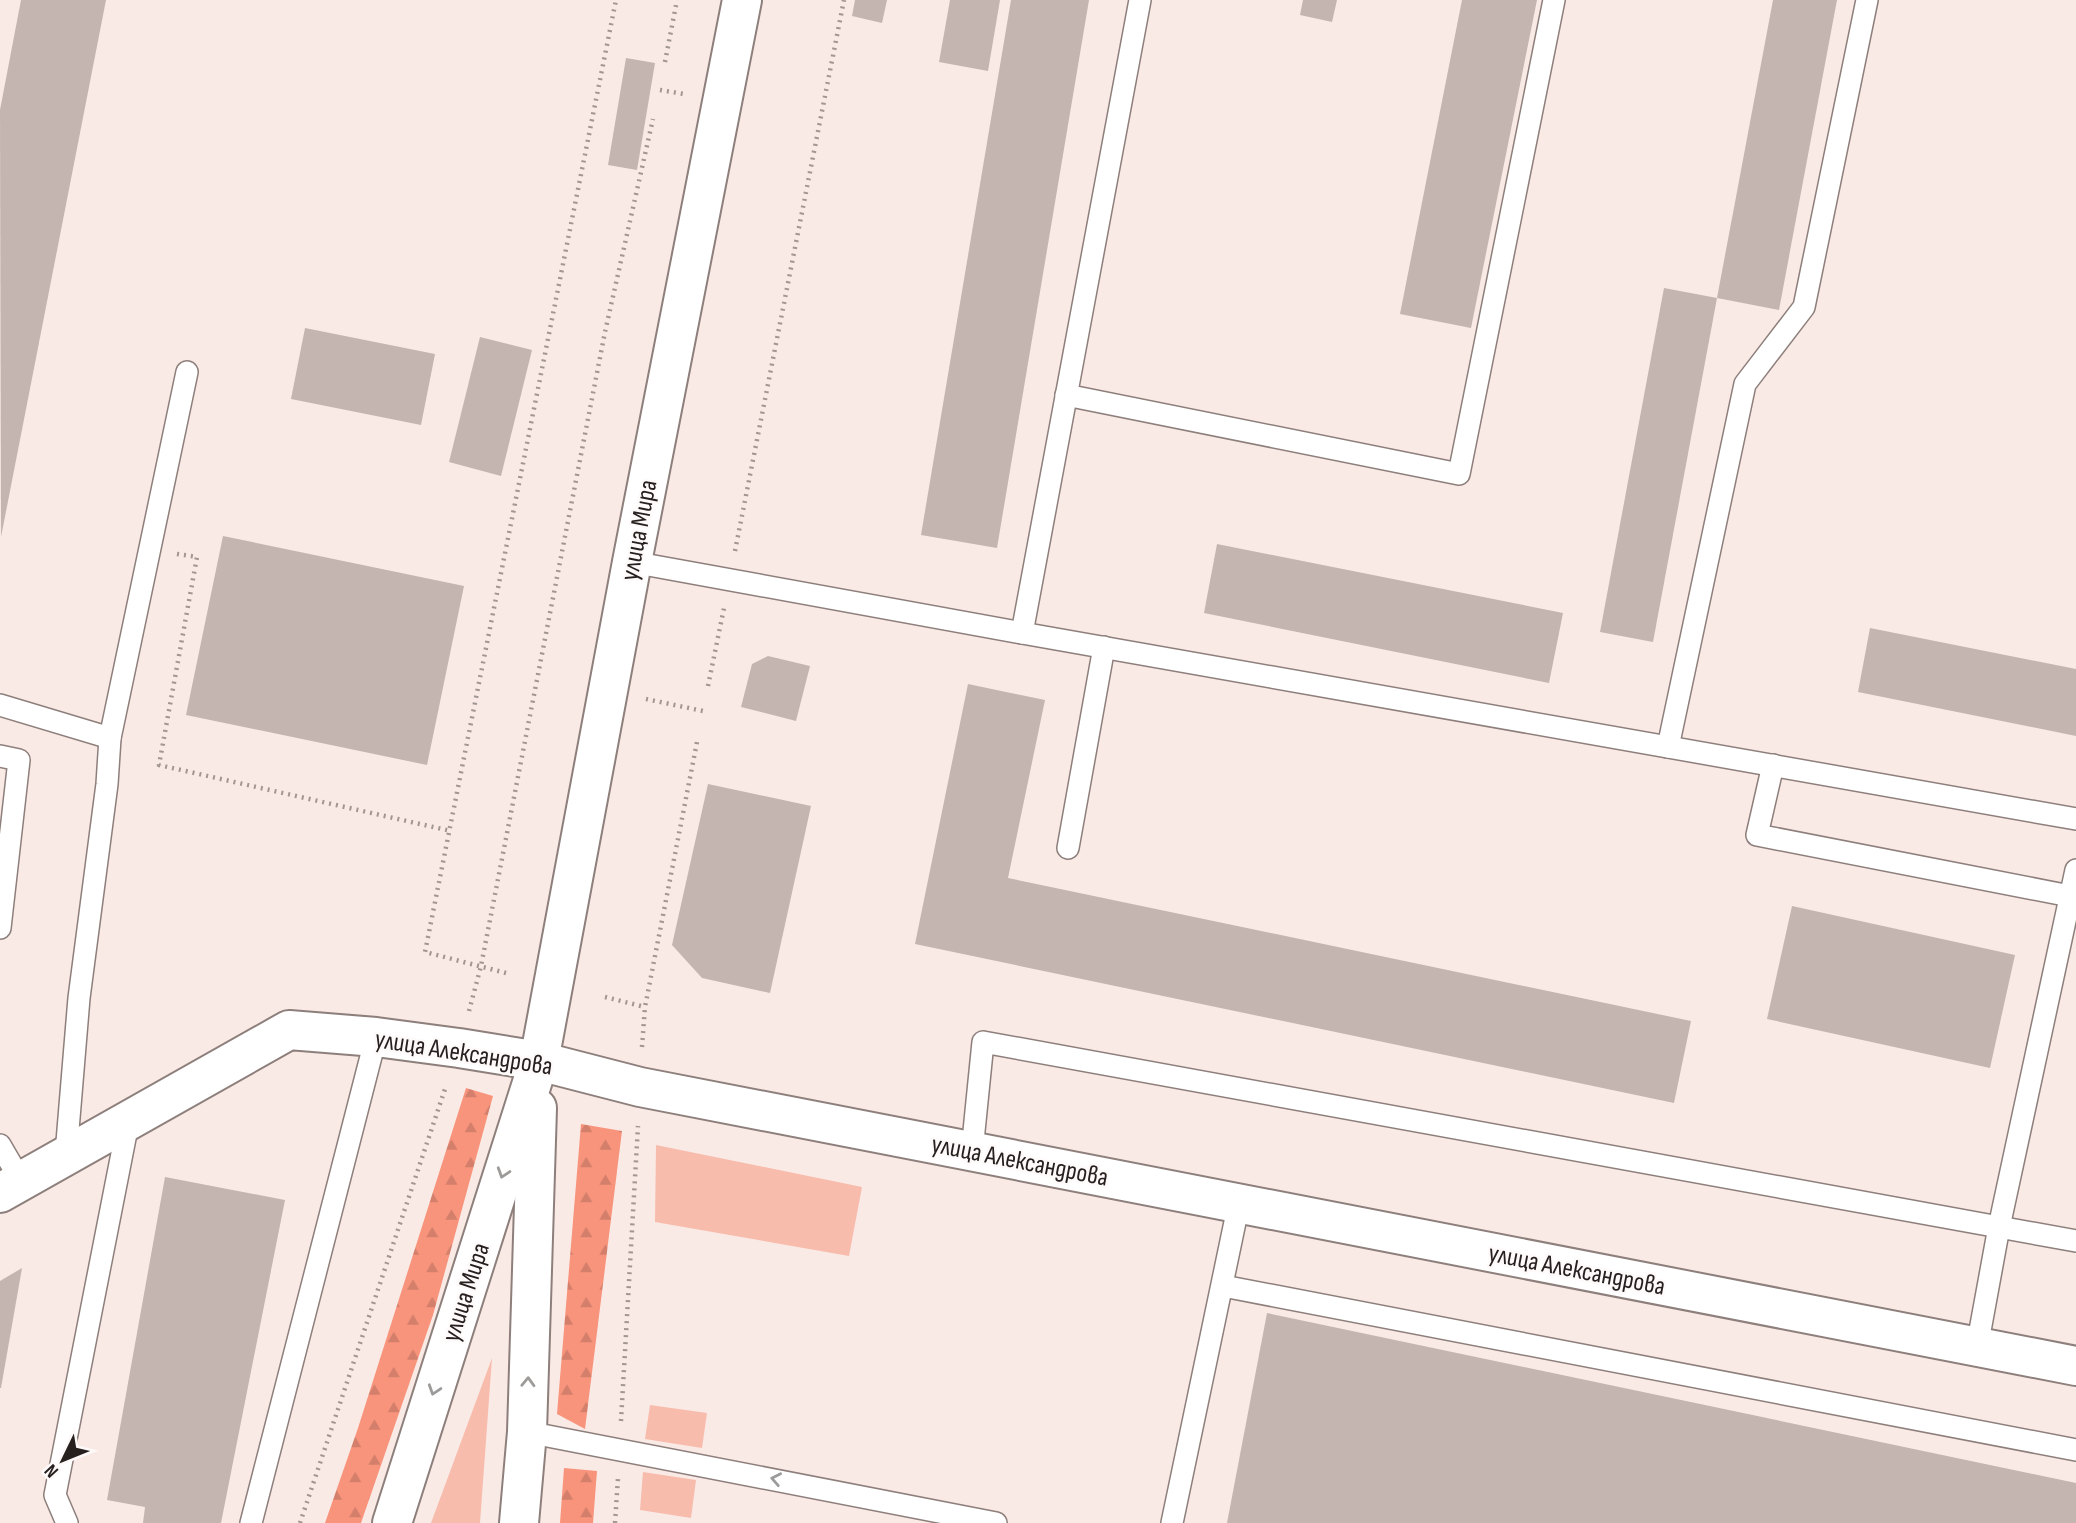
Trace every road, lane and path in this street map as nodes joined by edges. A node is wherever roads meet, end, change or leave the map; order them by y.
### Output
1 (616, 0) edge
2 (677, 0) edge
3 (742, 0) edge
4 (844, 0) edge
5 (1140, 0) edge
6 (1555, 0) edge
7 (1867, 0) edge
8 (665, 62) dead end
9 (653, 119) dead end
10 (187, 372) dead end
11 (1066, 395) junction
12 (151, 550) junction
13 (632, 562) junction
14 (729, 580) junction
15 (1022, 633) junction
16 (1104, 647) junction
17 (708, 686) dead end
18 (607, 690) junction
19 (0, 705) edge
20 (703, 711) dead end
21 (110, 738) junction
22 (1668, 747) junction
23 (0, 756) edge
24 (1773, 765) junction
25 (2076, 819) edge
26 (451, 831) junction
27 (1068, 848) dead end
28 (2076, 870) edge
29 (2070, 895) junction
30 (0, 928) edge
31 (481, 966) junction
32 (506, 973) dead end
33 (605, 996) dead end
34 (645, 1007) dead end
35 (376, 1037) junction
36 (459, 1048) junction
37 (538, 1061) junction
38 (128, 1123) junction
39 (0, 1145) edge
40 (972, 1151) junction
41 (66, 1154) junction
42 (10, 1187) edge
43 (1239, 1203) junction
44 (1999, 1227) junction
45 (2076, 1241) edge
46 (1223, 1286) junction
47 (1976, 1347) junction
48 (2076, 1366) edge
49 (527, 1432) junction
50 (2076, 1450) edge
51 (67, 1523) edge
52 (251, 1523) edge
53 (300, 1523) edge
54 (392, 1523) edge
55 (519, 1523) edge
56 (996, 1523) edge
57 (1172, 1523) edge

1 - 26 path
2 - 8 path
3 - 13 street, улица Мира
4 - 14 path
5 - 11 lane
6 - 11 lane
7 - 22 lane
9 - 31 path
10 - 12 lane
11 - 15 lane
12 - 21 lane
12 - 26 path
13 - 14 lane
13 - 18 street, улица Мира
14 - 15 lane
14 - 17 path
15 - 16 lane
16 - 22 lane
16 - 27 lane
18 - 20 path
18 - 37 street, улица Мира
19 - 21 lane
21 - 41 lane
22 - 24 lane
23 - 30 lane
24 - 25 lane
24 - 29 lane
26 - 31 path
28 - 29 lane
29 - 44 lane
31 - 32 path
31 - 36 path
33 - 34 path
35 - 36 street, улица Александрова
35 - 38 street, улица Александрова
35 - 52 lane
36 - 37 street, улица Александрова
36 - 53 path
37 - 40 street, улица Александрова
49 -> 37 street, улица Мира
37 -> 54 street, улица Мира
38 - 41 street, улица Александрова
38 - 51 lane
39 - 42 lane
40 - 43 street, улица Александрова
40 - 44 lane
41 - 42 street, улица Александрова
43 - 46 lane
43 - 47 street, улица Александрова
44 - 45 lane
44 - 47 lane
46 - 50 lane
46 - 57 lane
47 - 48 street, улица Александрова
49 - 55 street, улица Мира
56 -> 49 lane

